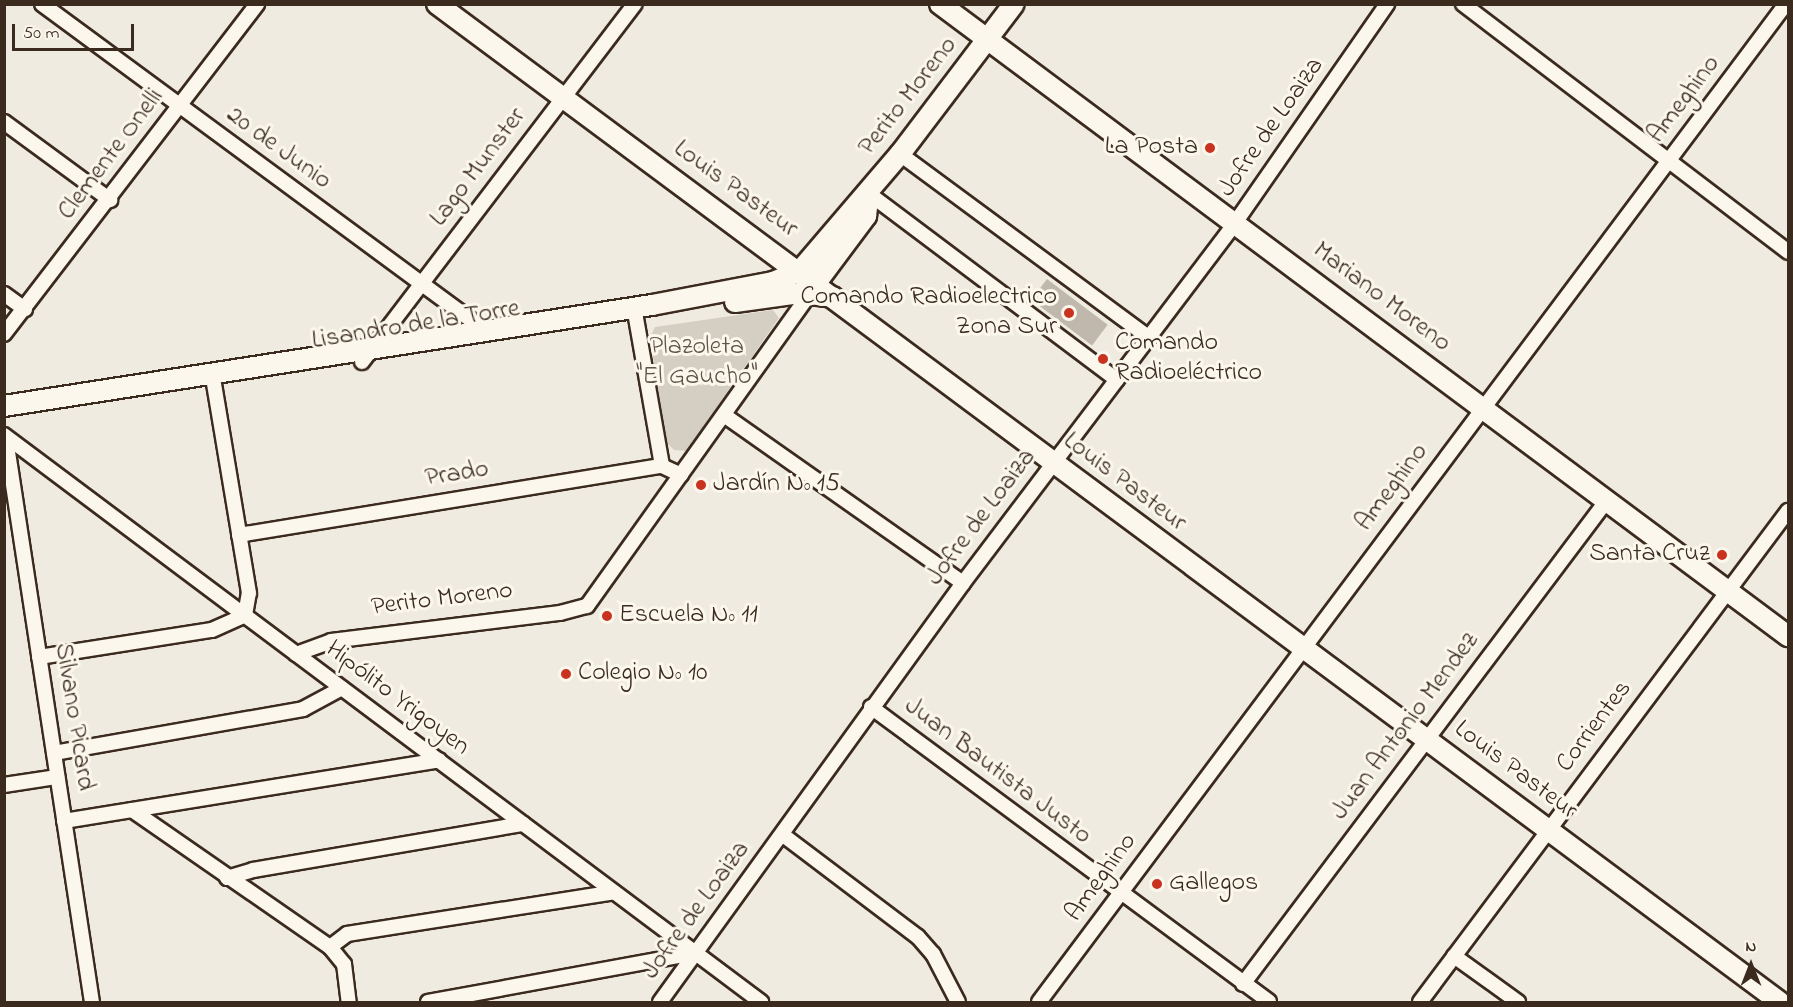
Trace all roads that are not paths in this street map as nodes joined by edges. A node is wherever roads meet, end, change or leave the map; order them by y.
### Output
1 (42, 4) edge
2 (257, 4) edge
3 (437, 4) edge
4 (635, 4) edge
5 (940, 4) edge
6 (1014, 4) edge
7 (1387, 4) edge
8 (1464, 4) edge
9 (1786, 4) edge
10 (988, 39) junction
11 (564, 97) junction
12 (179, 106) junction
13 (4, 122) edge
14 (900, 154) junction
15 (1668, 163) junction
16 (868, 193) junction
17 (110, 200) junction
18 (1235, 223) junction
19 (1788, 252) edge
20 (800, 271) junction
21 (421, 284) junction
22 (813, 289) junction
23 (4, 294) edge
24 (25, 309) junction
25 (636, 318) junction
26 (486, 331) junction
27 (4, 334) edge
28 (1148, 337) junction
29 (367, 356) junction
30 (213, 379) junction
31 (1117, 380) junction
32 (4, 406) edge
33 (1484, 408) junction
34 (724, 415) junction
35 (4, 419) edge
36 (5, 437) edge
37 (1053, 465) junction
38 (662, 466) junction
39 (681, 475) junction
40 (1607, 500) junction
41 (1788, 512) edge
42 (239, 535) junction
43 (963, 583) junction
44 (1729, 591) junction
45 (245, 615) junction
46 (1788, 636) edge
47 (1301, 649) junction
48 (296, 654) junction
49 (39, 657) junction
50 (342, 688) junction
51 (871, 707) junction
52 (1426, 739) junction
53 (54, 753) junction
54 (439, 760) junction
55 (57, 777) junction
56 (4, 785) edge
57 (132, 810) junction
58 (64, 821) junction
59 (523, 824) junction
60 (1548, 830) junction
61 (783, 835) junction
62 (227, 878) junction
63 (614, 892) junction
64 (1120, 893) junction
65 (330, 947) junction
66 (696, 954) junction
67 (1454, 956) junction
68 (1243, 984) junction
69 (92, 1002) edge
70 (349, 1002) edge
71 (428, 1002) edge
72 (660, 1002) edge
73 (761, 1002) edge
74 (958, 1002) edge
75 (1040, 1002) edge
76 (1269, 1002) edge
77 (1420, 1002) edge
78 (1518, 1002) edge
79 (1780, 1002) edge

1 - 12 street, 20 de Junio
2 - 12 street, Clemente Onelli
3 - 11 main road, Louis Pasteur
4 - 11 street, Lago Munster
5 - 10 main road, Mariano Moreno
6 - 10 main road, Perito Moreno
7 - 18 street, Jofre de Loaiza
8 - 15 street
9 - 15 street, Ameghino
10 - 14 main road, Perito Moreno
10 - 18 main road, Mariano Moreno
11 - 20 main road, Louis Pasteur
11 - 21 street, Lago Munster
12 - 17 street, Clemente Onelli
12 - 21 street, 20 de Junio
13 - 17 street
14 - 16 main road, Perito Moreno
14 - 28 street
15 - 19 street
15 - 33 street, Ameghino
16 - 20 main road, Perito Moreno
16 - 22 main road, Perito Moreno
16 - 31 street
17 - 24 street, Clemente Onelli
18 - 28 street, Jofre de Loaiza
18 - 33 main road, Mariano Moreno
20 - 22 main road, Louis Pasteur
20 - 26 main road, Lisandro de la Torre
21 - 26 street, 20 de Junio
21 - 29 street, Lago Munster
22 - 25 main road, Lisandro de la Torre
22 - 34 street, Perito Moreno
22 - 37 main road, Louis Pasteur
23 - 24 street
24 - 27 street, Clemente Onelli
25 - 29 main road, Lisandro de la Torre
25 - 38 street
26 - 29 main road, Lisandro de la Torre
28 - 31 street, Jofre de Loaiza
29 - 30 main road, Lisandro de la Torre
30 - 32 main road, Lisandro de la Torre
30 - 35 main road, Lisandro de la Torre
30 - 42 street
31 - 37 street, Jofre de Loaiza
33 - 40 main road, Mariano Moreno
33 - 47 street, Ameghino
34 - 39 street, Perito Moreno
34 - 43 street
36 - 45 street, Hipólito Yrigoyen
36 - 49 street, Silvano Picard
37 - 43 street, Jofre de Loaiza
37 - 47 main road, Louis Pasteur
38 - 39 street
38 - 42 street, Prado
39 - 48 street, Perito Moreno
40 - 44 main road, Mariano Moreno
40 - 52 street, Juan Antonio Mendez
41 - 44 street, Corrientes
42 - 45 street
43 - 51 street, Jofre de Loaiza
44 - 46 main road, Mariano Moreno
44 - 60 street, Corrientes
45 - 48 street, Hipólito Yrigoyen
45 - 49 street
47 - 52 main road, Louis Pasteur
47 - 64 street, Ameghino
48 - 50 street, Hipólito Yrigoyen
49 - 53 street, Silvano Picard
50 - 53 street
50 - 54 street, Hipólito Yrigoyen
51 - 61 street, Jofre de Loaiza
51 - 64 street, Juan Bautista Justo
52 - 60 main road, Louis Pasteur
52 - 68 street, Juan Antonio Mendez
53 - 55 street, Silvano Picard
54 - 57 street
54 - 59 street, Hipólito Yrigoyen
55 - 56 street
55 - 58 street, Silvano Picard
57 - 58 street
57 - 62 street
58 - 69 street, Silvano Picard
59 - 62 street
59 - 63 street, Hipólito Yrigoyen
60 - 67 street, Corrientes
60 - 79 main road, Louis Pasteur
61 - 66 street, Jofre de Loaiza
61 - 74 street
62 - 65 street
63 - 65 street
63 - 66 street, Hipólito Yrigoyen
64 - 68 street, Juan Bautista Justo
64 - 75 street, Ameghino
65 - 70 street
66 - 71 street
66 - 72 street, Jofre de Loaiza
66 - 73 street, Hipólito Yrigoyen
67 - 77 street, Corrientes
67 - 78 street
68 - 76 street, Juan Bautista Justo

